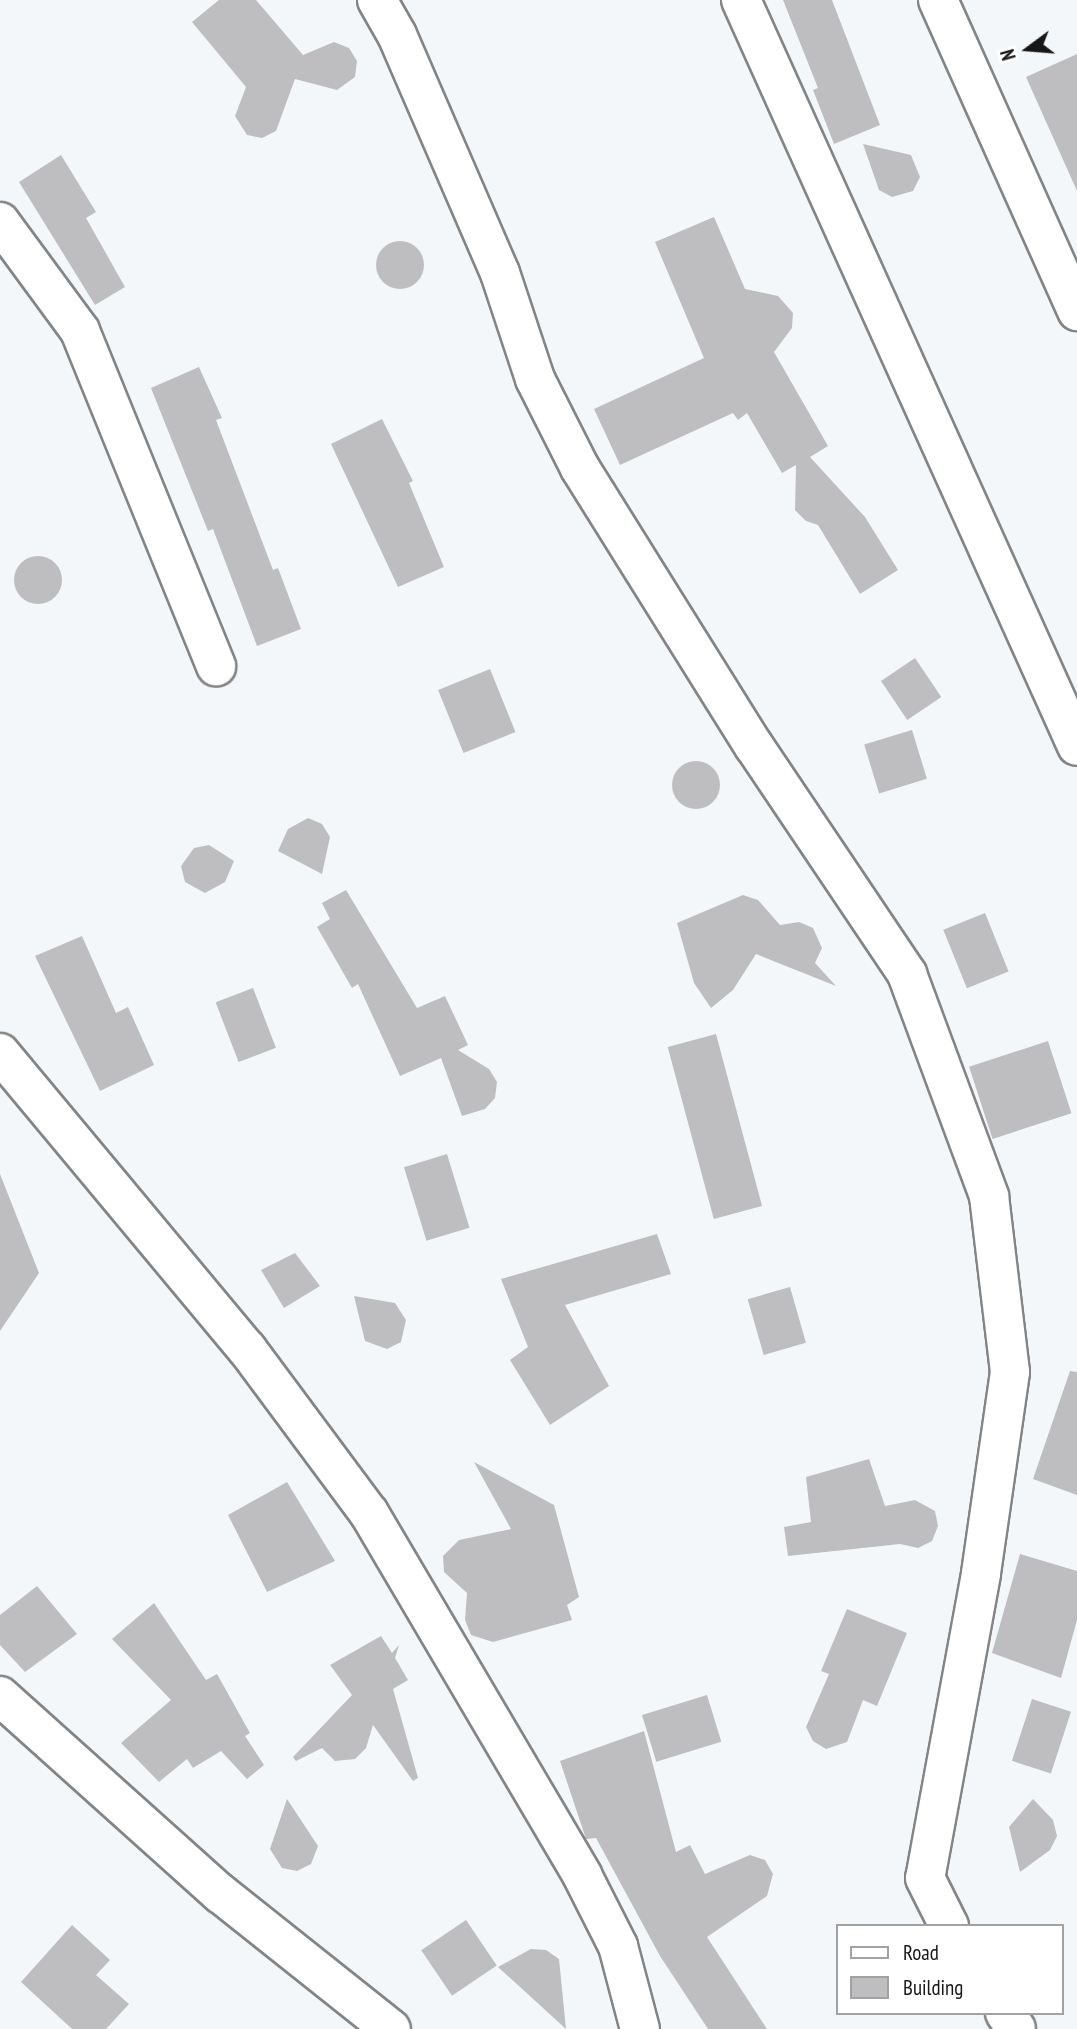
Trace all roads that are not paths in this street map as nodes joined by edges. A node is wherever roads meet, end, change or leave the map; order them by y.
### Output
1 (377, 0) edge
2 (741, 0) edge
3 (938, 0) edge
4 (0, 222) edge
5 (1077, 310) edge
6 (216, 666) dead end
7 (1077, 746) edge
8 (0, 1053) edge
9 (0, 1696) edge
10 (948, 1924) edge
11 (391, 2029) edge
12 (640, 2029) edge

1 - 10 street
2 - 7 street
3 - 5 street
4 - 6 street
8 - 12 street
9 - 11 street

